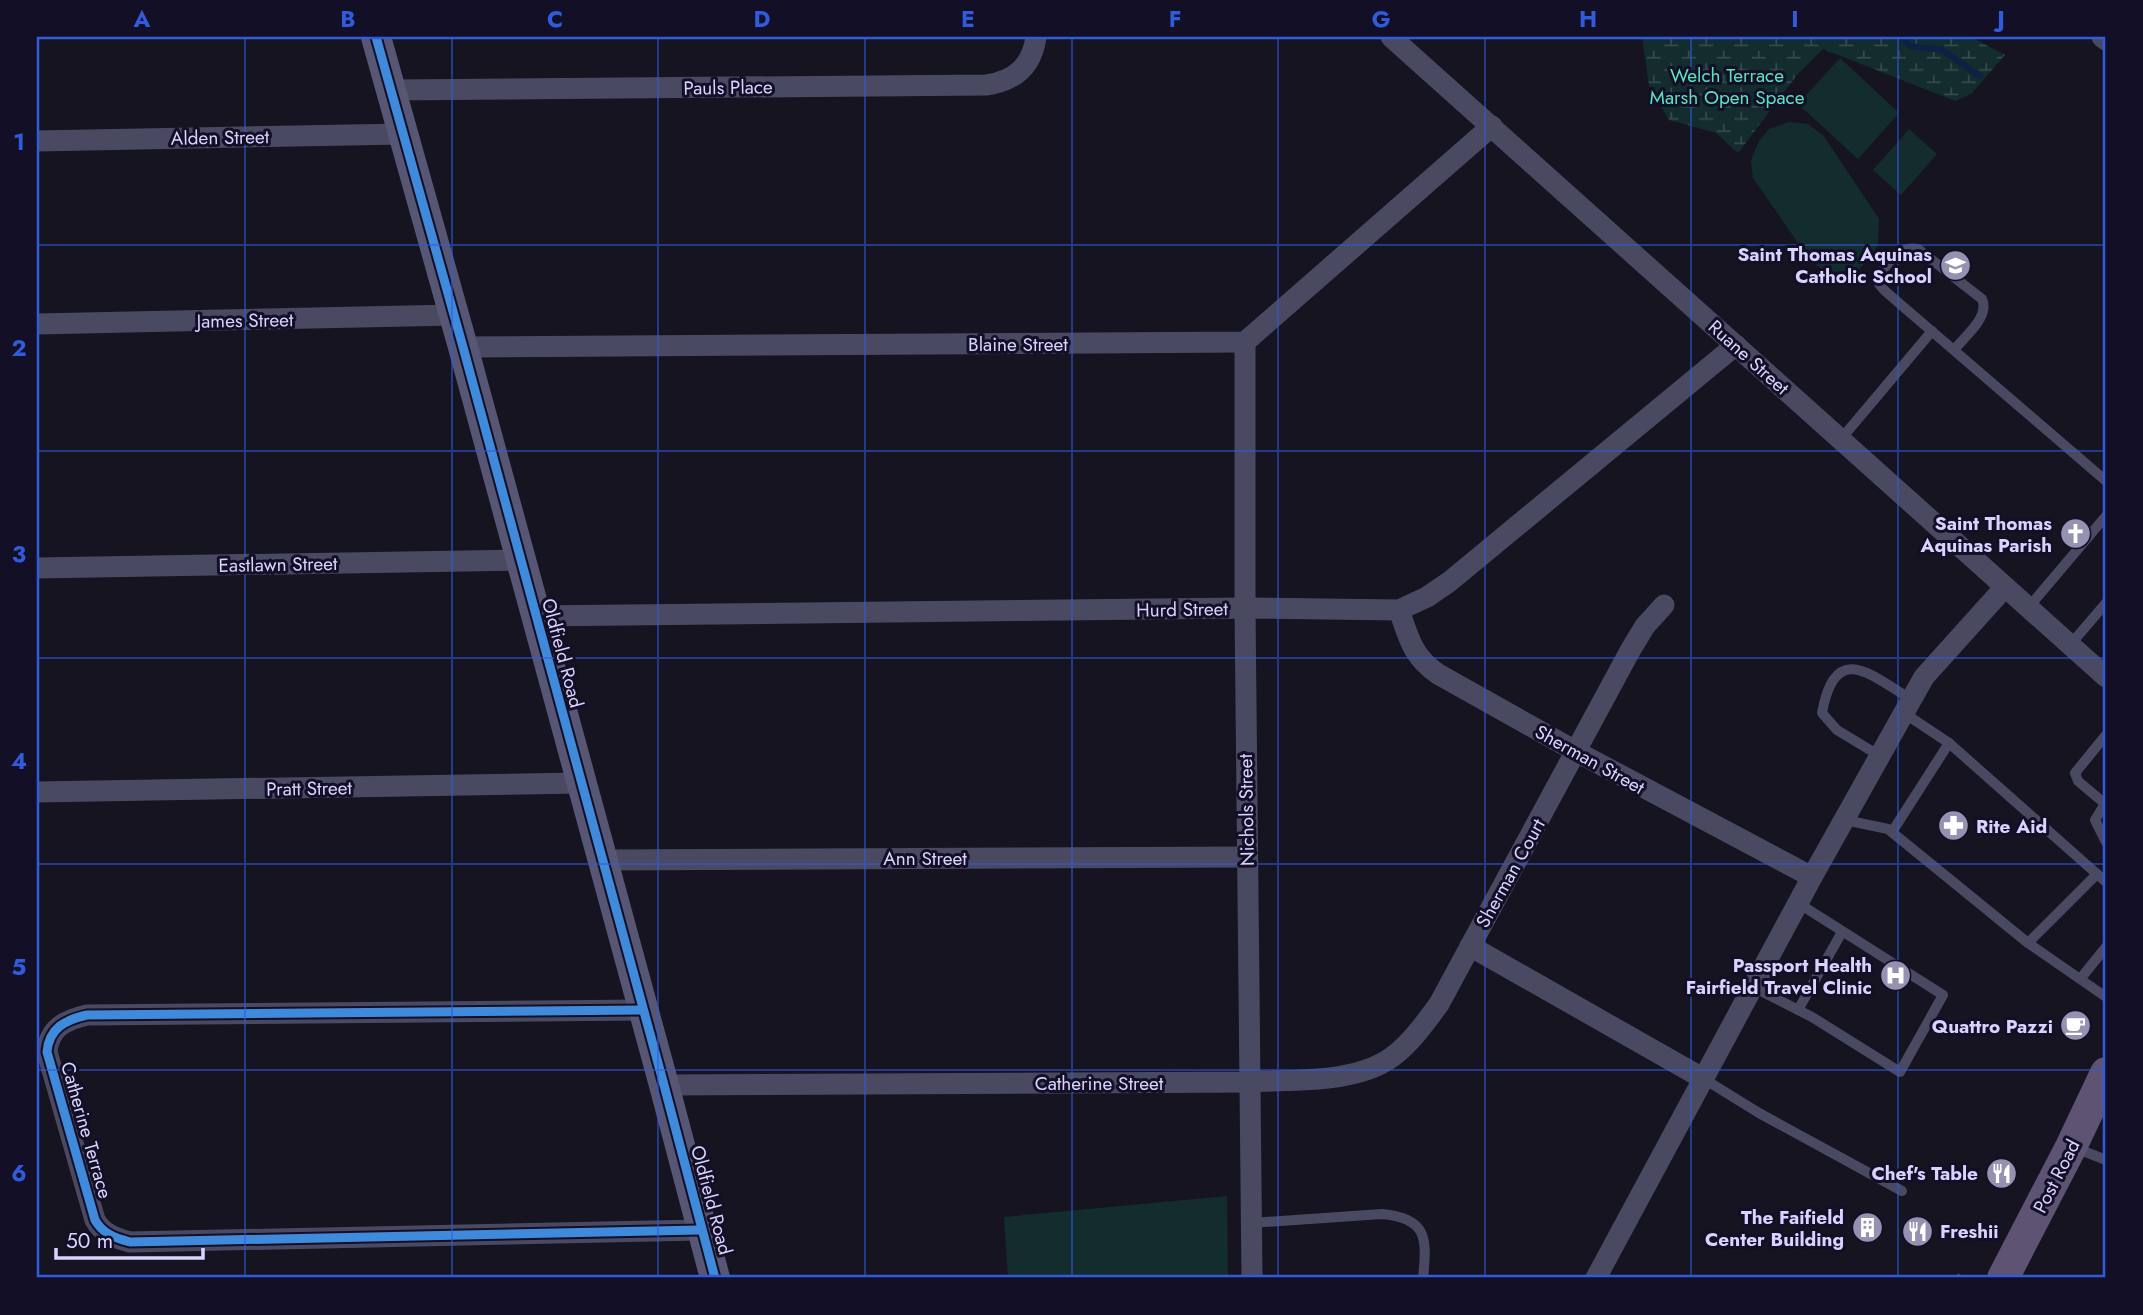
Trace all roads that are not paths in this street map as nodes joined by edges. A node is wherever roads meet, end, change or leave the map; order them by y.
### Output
1 (376, 37) edge
2 (1036, 37) edge
3 (1391, 37) edge
4 (2102, 37) edge
5 (2106, 40) edge
6 (393, 90) junction
7 (1492, 126) junction
8 (404, 134) junction
9 (37, 141) edge
10 (454, 315) junction
11 (37, 324) edge
12 (1932, 331) junction
13 (1245, 342) junction
14 (1736, 345) junction
15 (463, 347) junction
16 (1954, 350) junction
17 (1841, 439) junction
18 (2106, 481) edge
19 (2106, 516) edge
20 (520, 559) junction
21 (37, 568) edge
22 (2005, 587) junction
23 (2106, 603) edge
24 (1664, 604) dead end
25 (1245, 608) junction
26 (2028, 608) junction
27 (1399, 610) junction
28 (535, 615) junction
29 (2070, 645) junction
30 (2106, 677) edge
31 (1908, 707) junction
32 (2106, 735) edge
33 (1949, 743) junction
34 (1577, 752) junction
35 (1880, 756) junction
36 (580, 783) junction
37 (37, 792) edge
38 (2105, 802) edge
39 (1844, 820) junction
40 (1892, 832) junction
41 (2106, 842) edge
42 (1247, 857) junction
43 (603, 860) junction
44 (1812, 877) junction
45 (2102, 878) edge
46 (1798, 903) junction
47 (1842, 932) junction
48 (2028, 943) junction
49 (1470, 946) junction
50 (2106, 947) edge
51 (2081, 978) junction
52 (1753, 987) junction
53 (2106, 996) edge
54 (643, 1010) junction
55 (1798, 1010) junction
56 (2106, 1073) edge
57 (1704, 1079) junction
58 (1249, 1082) junction
59 (664, 1085) junction
60 (2071, 1147) junction
61 (2106, 1160) edge
62 (1902, 1191) dead end
63 (1251, 1223) junction
64 (701, 1230) junction
65 (715, 1278) edge
66 (1252, 1278) edge
67 (1423, 1278) edge
68 (1596, 1278) edge
69 (2003, 1278) edge

1 - 6 street, Oldfield Road
2 - 6 street, Pauls Place
3 - 7 street, Ruane Street
4 - 5 street
6 - 8 street, Oldfield Road
7 - 13 street
7 - 14 street, Ruane Street
8 - 9 street, Alden Street
8 - 10 street, Oldfield Road
10 - 11 street, James Street
10 - 15 street, Oldfield Road
12 - 16 lane
12 - 16 lane
12 - 17 lane
13 - 15 street, Blaine Street
13 - 25 street, Nichols Street
14 - 17 street, Ruane Street
14 - 27 street, Hurd Street
15 - 20 street, Oldfield Road
16 - 18 lane
17 - 22 street, Ruane Street
19 - 26 lane
20 - 21 street, Eastlawn Street
20 - 28 street, Oldfield Road
22 - 26 street, Ruane Street
22 - 31 street
23 - 29 lane
24 - 34 street, Sherman Court
25 - 27 street, Hurd Street
25 - 28 street, Hurd Street
25 - 42 street, Nichols Street
26 - 29 street, Ruane Street
27 - 34 street, Sherman Street
28 - 36 street, Oldfield Road
29 - 30 street, Ruane Street
31 - 33 lane
31 - 35 street
31 - 35 lane
32 - 38 lane
33 - 40 lane
33 - 45 lane
34 - 44 street, Sherman Street
34 - 49 street, Sherman Court
35 - 39 street
36 - 37 street, Pratt Street
36 - 43 street, Oldfield Road
38 - 41 lane
39 - 40 lane
39 - 44 street
40 - 48 lane
42 - 43 street, Ann Street
42 - 58 street, Nichols Street
43 - 54 street, Oldfield Road
44 - 46 street
45 - 48 lane
46 - 47 lane
46 - 52 street
47 - 55 lane
47 - 55 lane
48 - 51 lane
49 - 57 street, Sherman Court
49 - 58 street, Catherine Street
50 - 51 lane
51 - 53 lane
52 - 55 lane
52 - 57 street
54 - 59 street, Oldfield Road
54 - 64 street, Catherine Terrace
56 - 60 main road, Post Road
57 - 62 lane
57 - 68 street
58 - 59 street, Catherine Street
58 - 63 street, Nichols Street
59 - 64 street, Oldfield Road
60 - 61 lane
60 - 69 main road, Post Road
63 - 66 street, Nichols Street
63 - 67 lane
64 - 65 street, Oldfield Road

